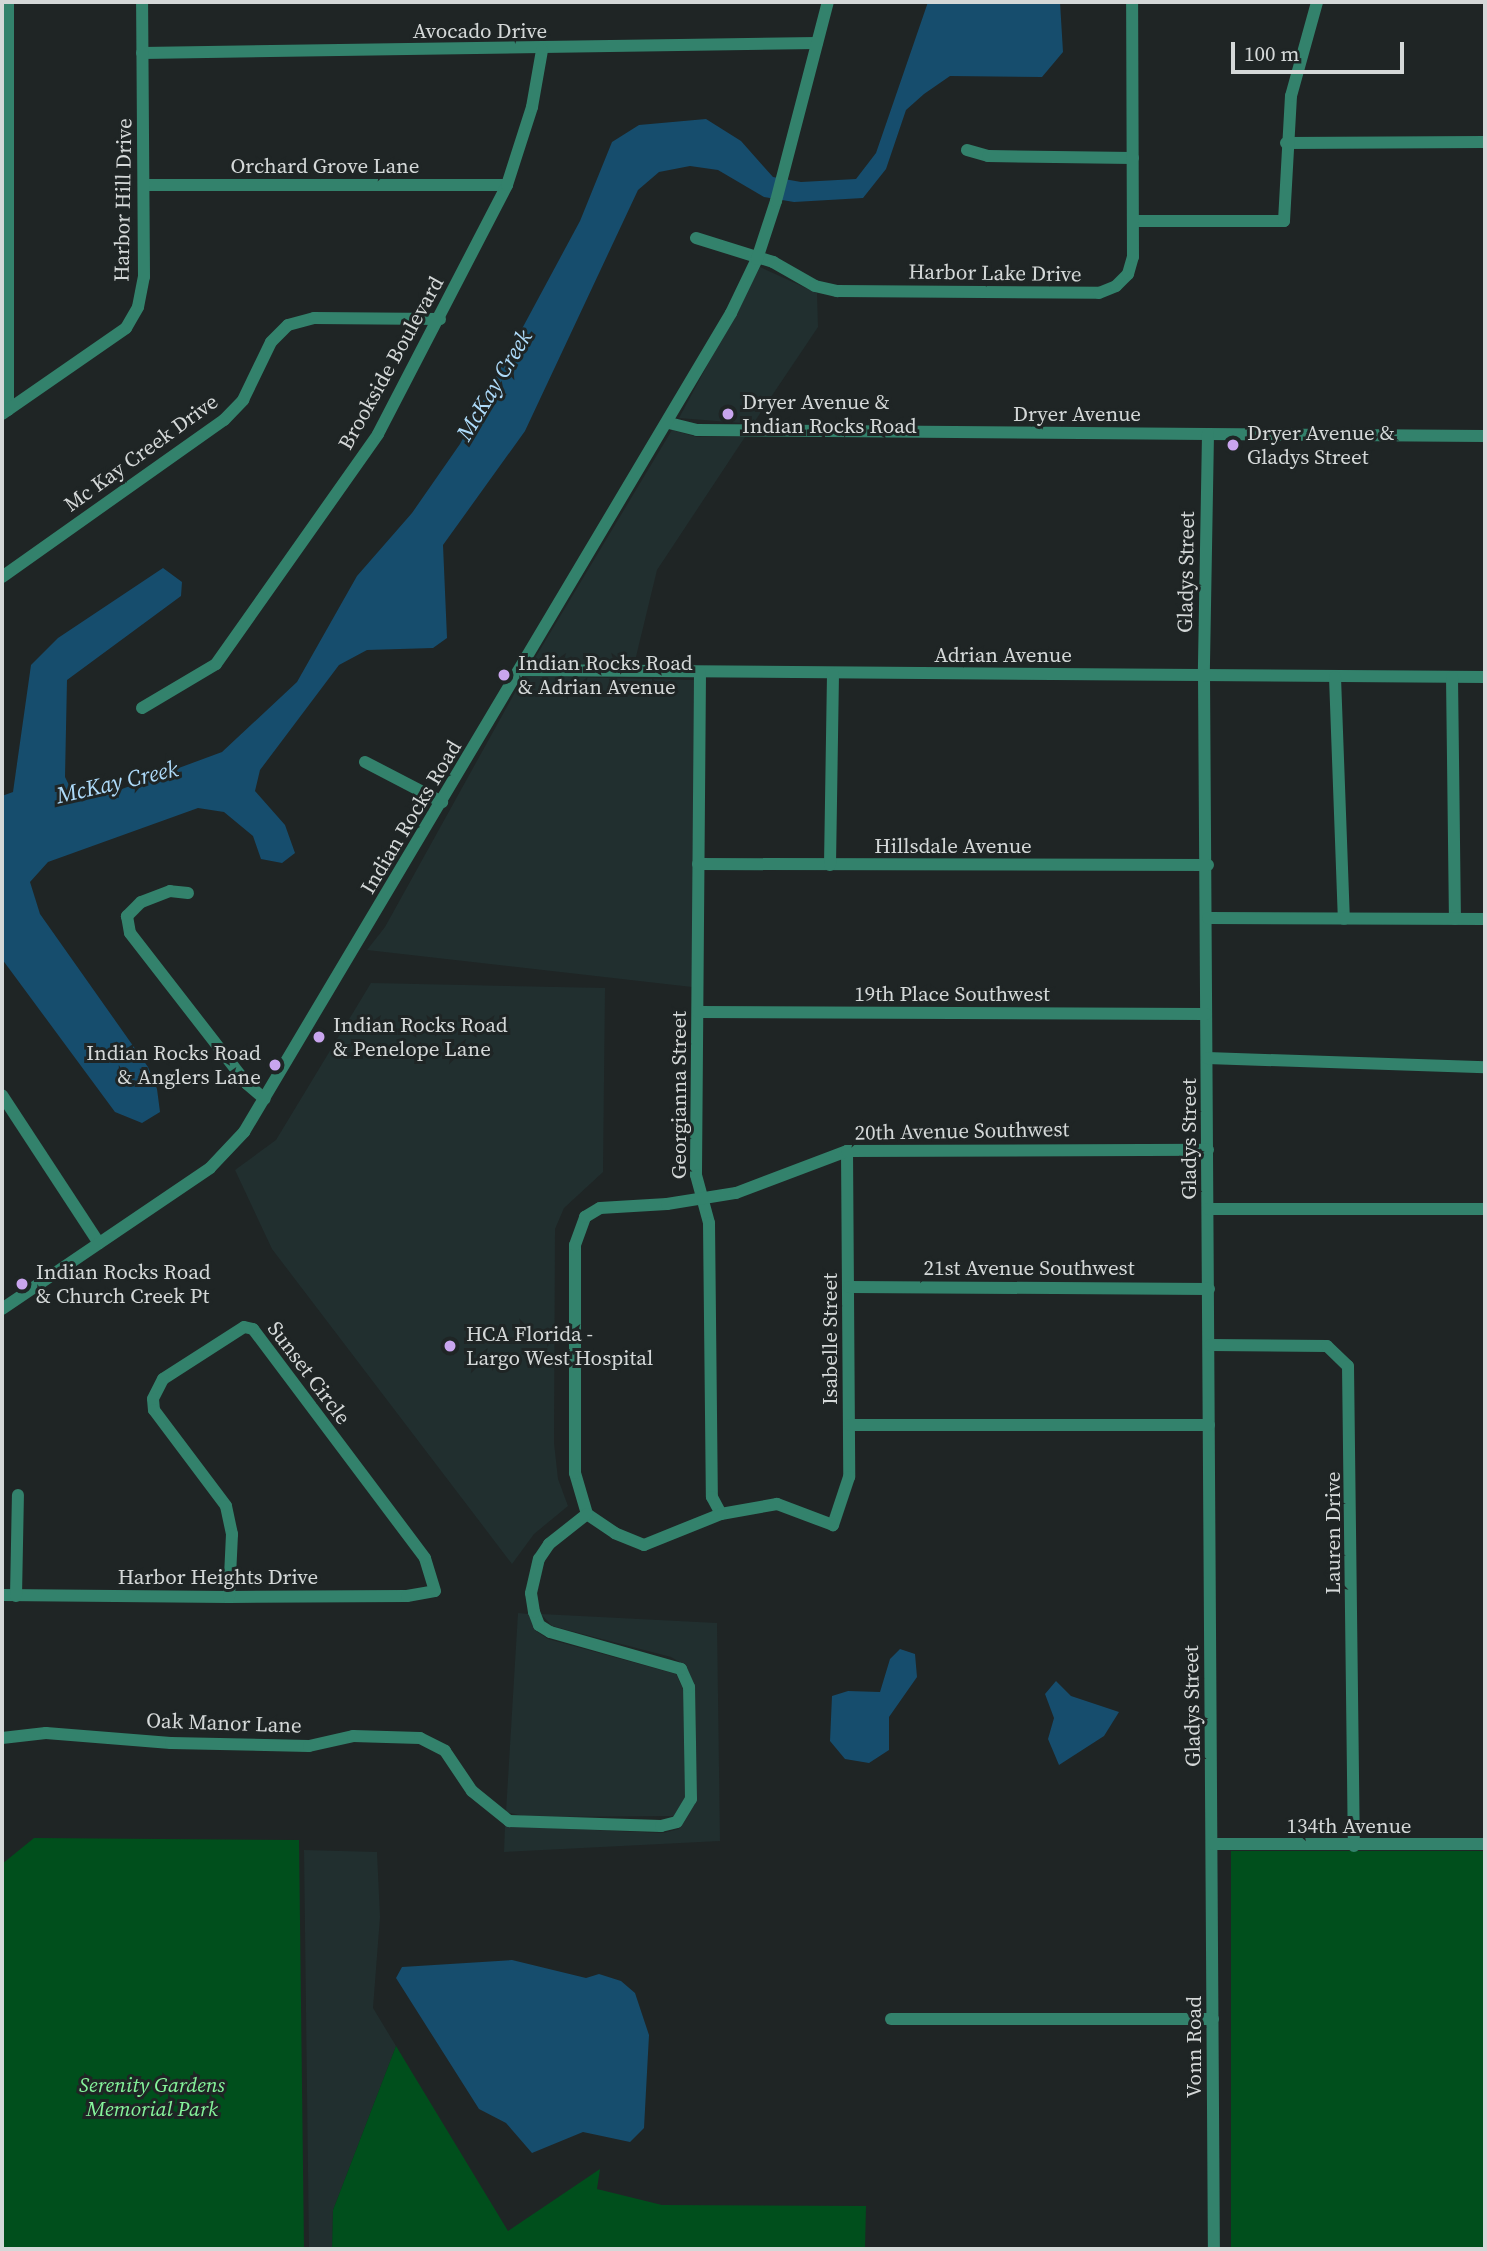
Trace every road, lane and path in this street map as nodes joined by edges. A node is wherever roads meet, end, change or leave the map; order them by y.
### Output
1 (8, 2) edge
2 (142, 2) edge
3 (828, 2) edge
4 (1132, 2) edge
5 (1317, 2) edge
6 (817, 43) junction
7 (542, 50) junction
8 (142, 53) junction
9 (1485, 142) edge
10 (1286, 143) junction
11 (968, 149) dead end
12 (1133, 158) junction
13 (144, 185) junction
14 (507, 185) junction
15 (1133, 221) junction
16 (696, 238) dead end
17 (757, 259) junction
18 (440, 320) junction
19 (5, 412) edge
20 (669, 423) junction
21 (1208, 434) junction
22 (1485, 436) edge
23 (2, 577) edge
24 (521, 670) junction
25 (701, 673) junction
26 (833, 674) junction
27 (1204, 675) junction
28 (1335, 677) junction
29 (1452, 677) junction
30 (1485, 677) edge
31 (142, 708) dead end
32 (365, 762) dead end
33 (442, 802) junction
34 (698, 864) junction
35 (830, 865) junction
36 (1208, 865) junction
37 (188, 892) dead end
38 (1208, 918) junction
39 (1344, 919) junction
40 (1455, 919) junction
41 (1485, 919) edge
42 (698, 1012) junction
43 (1206, 1014) junction
44 (1208, 1058) junction
45 (1485, 1067) edge
46 (2, 1095) edge
47 (265, 1099) junction
48 (1208, 1150) junction
49 (847, 1151) junction
50 (701, 1199) junction
51 (1208, 1209) junction
52 (1485, 1209) edge
53 (99, 1243) junction
54 (849, 1287) junction
55 (1209, 1289) junction
56 (2, 1309) edge
57 (1210, 1345) junction
58 (850, 1425) junction
59 (1209, 1425) junction
60 (18, 1495) dead end
61 (587, 1514) junction
62 (721, 1514) junction
63 (435, 1591) joint
64 (2, 1595) edge
65 (16, 1596) junction
66 (229, 1597) junction
67 (2, 1738) edge
68 (1213, 1844) junction
69 (1485, 1844) edge
70 (1354, 1846) junction
71 (891, 2019) dead end
72 (1213, 2019) junction
73 (1214, 2249) edge

1 - 19 street
2 - 8 street, Harbor Hill Drive
3 - 6 street, Indian Rocks Road
4 - 12 street, Harbor Lake Drive
5 - 10 street
6 - 7 street, Avocado Drive
6 - 17 street, Indian Rocks Road
7 - 8 street, Avocado Drive
7 - 14 street, Brookside Boulevard
8 - 13 street, Harbor Hill Drive
9 - 10 street
10 - 15 street
11 - 12 street
12 - 15 street, Harbor Lake Drive
13 - 14 street, Orchard Grove Lane
13 - 19 street, Harbor Hill Drive
14 - 18 street, Brookside Boulevard
15 - 17 street, Harbor Lake Drive
16 - 17 street
17 - 20 street, Indian Rocks Road
18 - 23 street, Mc Kay Creek Drive
18 - 31 street, Brookside Boulevard
20 - 21 street, Dryer Avenue
20 - 24 street, Indian Rocks Road
21 - 22 street, Dryer Avenue
21 - 27 street, Gladys Street
24 - 25 street, Adrian Avenue
24 - 33 street, Indian Rocks Road
25 - 26 street, Adrian Avenue
25 - 34 street, Georgianna Street
26 - 27 street, Adrian Avenue
26 - 35 street
27 - 28 street, Adrian Avenue
27 - 36 street, Gladys Street
28 - 29 street, Adrian Avenue
28 - 39 street
29 - 30 street, Adrian Avenue
29 - 40 street
32 - 33 street
33 - 47 street, Indian Rocks Road
34 - 35 street, Hillsdale Avenue
34 - 42 street, Georgianna Street
35 - 36 street, Hillsdale Avenue
36 - 38 street, Gladys Street
37 - 47 street
38 - 39 street
38 - 43 street, Gladys Street
39 - 40 street
40 - 41 street
42 - 43 street, 19th Place Southwest
42 - 50 street, Georgianna Street
43 - 44 street, Gladys Street
44 - 45 street
44 - 48 street, Gladys Street
46 - 53 street
47 - 53 street, Indian Rocks Road
48 - 49 street, 20th Avenue Southwest
48 - 51 street, Gladys Street
49 - 50 street, 20th Avenue Southwest
49 - 54 street, Isabelle Street
50 - 61 street, 20th Avenue Southwest
50 - 62 street, Georgianna Street
51 - 52 street
51 - 55 street, Gladys Street
53 - 56 street, Indian Rocks Road
54 - 55 street, 21st Avenue Southwest
54 - 58 street, Isabelle Street
55 - 57 street, Gladys Street
57 - 59 street, Gladys Street
57 - 70 street, Lauren Drive
58 - 59 street
58 - 62 street, Isabelle Street
59 - 68 street, Gladys Street
60 - 65 street
61 - 62 street
61 - 67 street, Oak Manor Lane
63 - 66 street, Harbor Heights Drive
63 - 66 street, Sunset Circle
64 - 65 street, Harbor Heights Drive
65 - 66 street, Harbor Heights Drive
68 - 70 street, 134th Avenue
68 - 72 street, Vonn Road
69 - 70 street, 134th Avenue
71 - 72 street
72 - 73 street, Vonn Road

